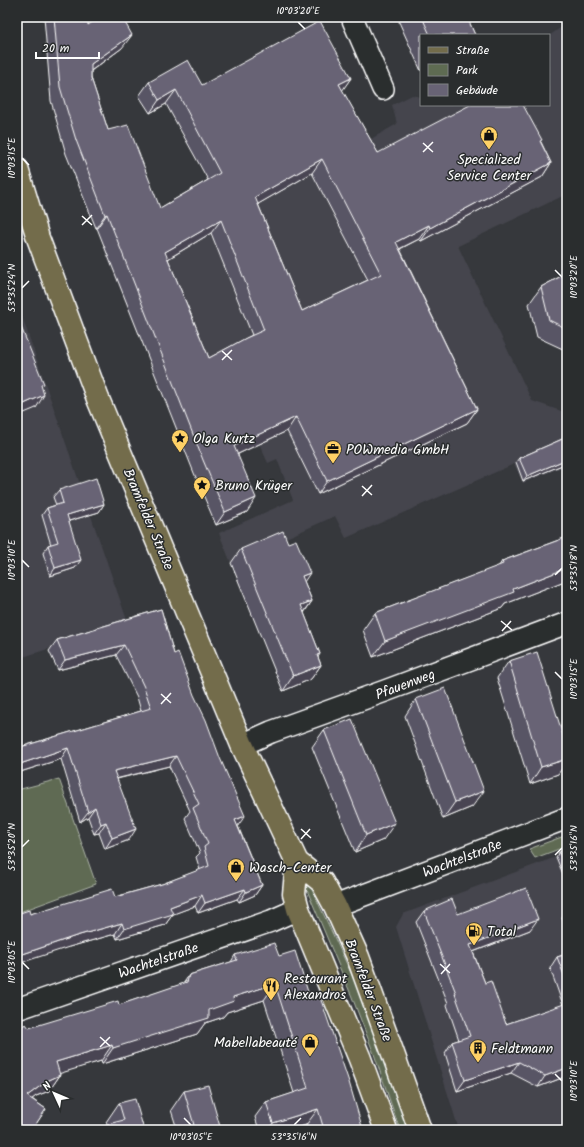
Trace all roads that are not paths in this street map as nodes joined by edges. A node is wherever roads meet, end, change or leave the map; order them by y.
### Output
1 (354, 17) edge
2 (383, 89) dead end
3 (17, 169) edge
4 (567, 623) edge
5 (242, 745) junction
6 (567, 818) edge
7 (298, 862) junction
8 (335, 906) junction
9 (298, 909) junction
10 (17, 1009) edge
11 (386, 1130) edge
12 (420, 1130) edge

1 - 2 street
3 - 5 main road, Bramfelder Straße
4 - 5 street, Pfauenweg
5 - 7 main road, Bramfelder Straße
6 - 8 street, Wachtelstraße
7 - 8 main road, Bramfelder Straße
7 - 9 main road
8 - 12 main road, Bramfelder Straße
9 - 10 street, Wachtelstraße
9 - 11 main road

